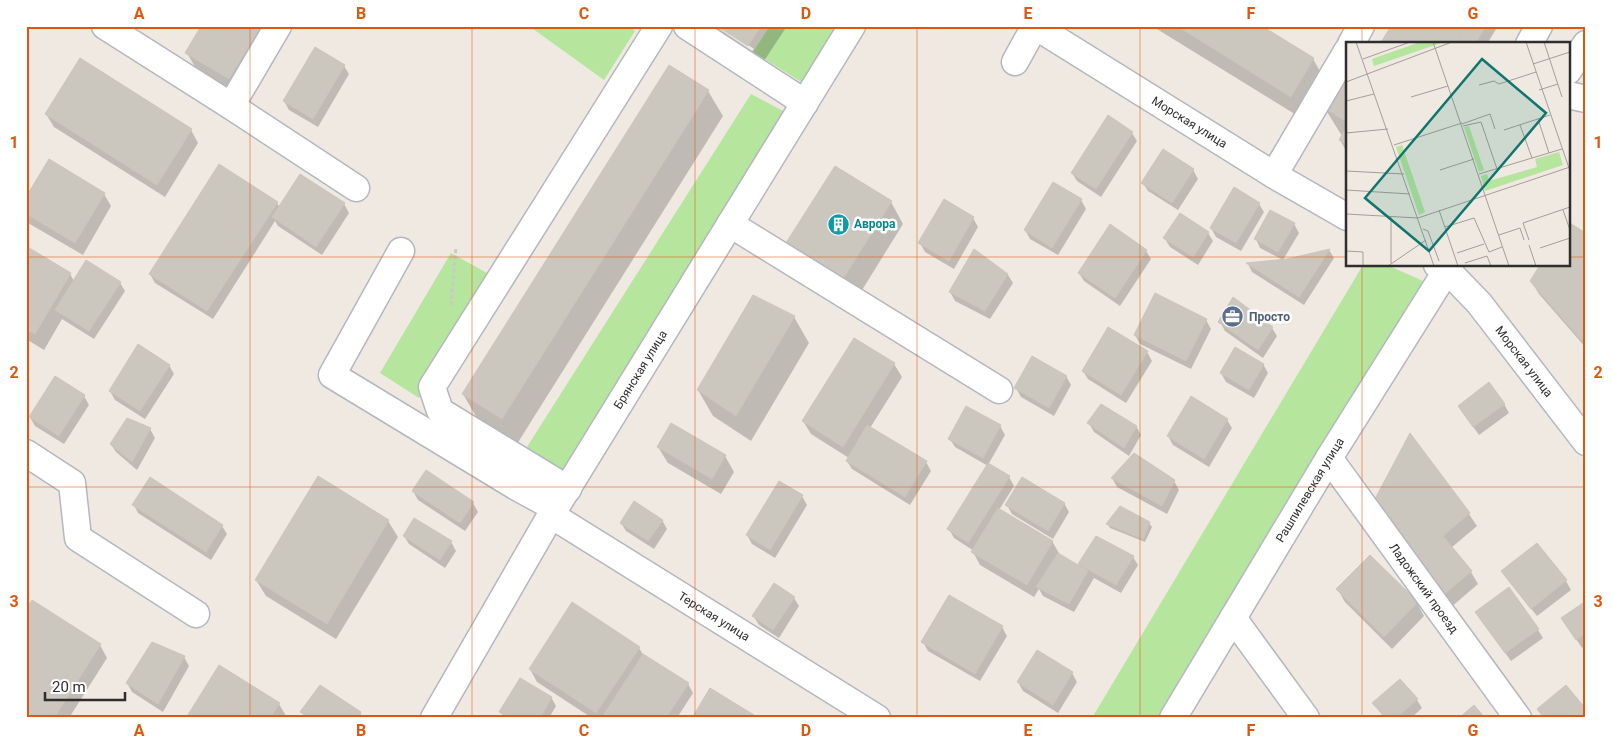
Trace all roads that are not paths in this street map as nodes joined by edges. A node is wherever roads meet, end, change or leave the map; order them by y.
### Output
1 (105, 26) edge
2 (278, 26) edge
3 (659, 26) edge
4 (687, 26) edge
5 (852, 26) edge
6 (1035, 26) edge
7 (1539, 26) edge
8 (1530, 42) edge
9 (1586, 44) edge
10 (1346, 49) edge
11 (1015, 62) dead end
12 (1570, 68) edge
13 (1570, 95) edge
14 (1586, 99) edge
15 (805, 103) junction
16 (231, 106) junction
17 (1274, 175) junction
18 (356, 188) dead end
19 (1346, 216) edge
20 (730, 224) junction
21 (401, 251) dead end
22 (1445, 267) edge
23 (999, 390) dead end
24 (1586, 442) edge
25 (26, 453) edge
26 (1329, 458) junction
27 (558, 504) junction
28 (196, 614) dead end
29 (1233, 618) junction
30 (434, 718) edge
31 (877, 718) edge
32 (1173, 718) edge
33 (1306, 718) edge
34 (1518, 718) edge

1 - 16 street
2 - 16 street
3 - 27 street
4 - 15 street
5 - 15 street, Брянская улица
6 - 11 street
6 - 17 street, Морская улица
7 - 8 street
9 - 12 street
10 - 17 street
13 - 14 street
15 - 20 street, Брянская улица
16 - 18 street
17 - 19 street, Морская улица
20 - 23 street
20 - 27 street, Брянская улица
21 - 27 street
22 - 24 street, Морская улица
22 - 26 street, Рашпилевская улица
25 - 28 street
26 - 29 street, Рашпилевская улица
26 - 34 street, Ладожский проезд
27 - 30 street, Брянская улица
27 - 31 street, Терская улица
29 - 32 street, Рашпилевская улица
29 - 33 street

